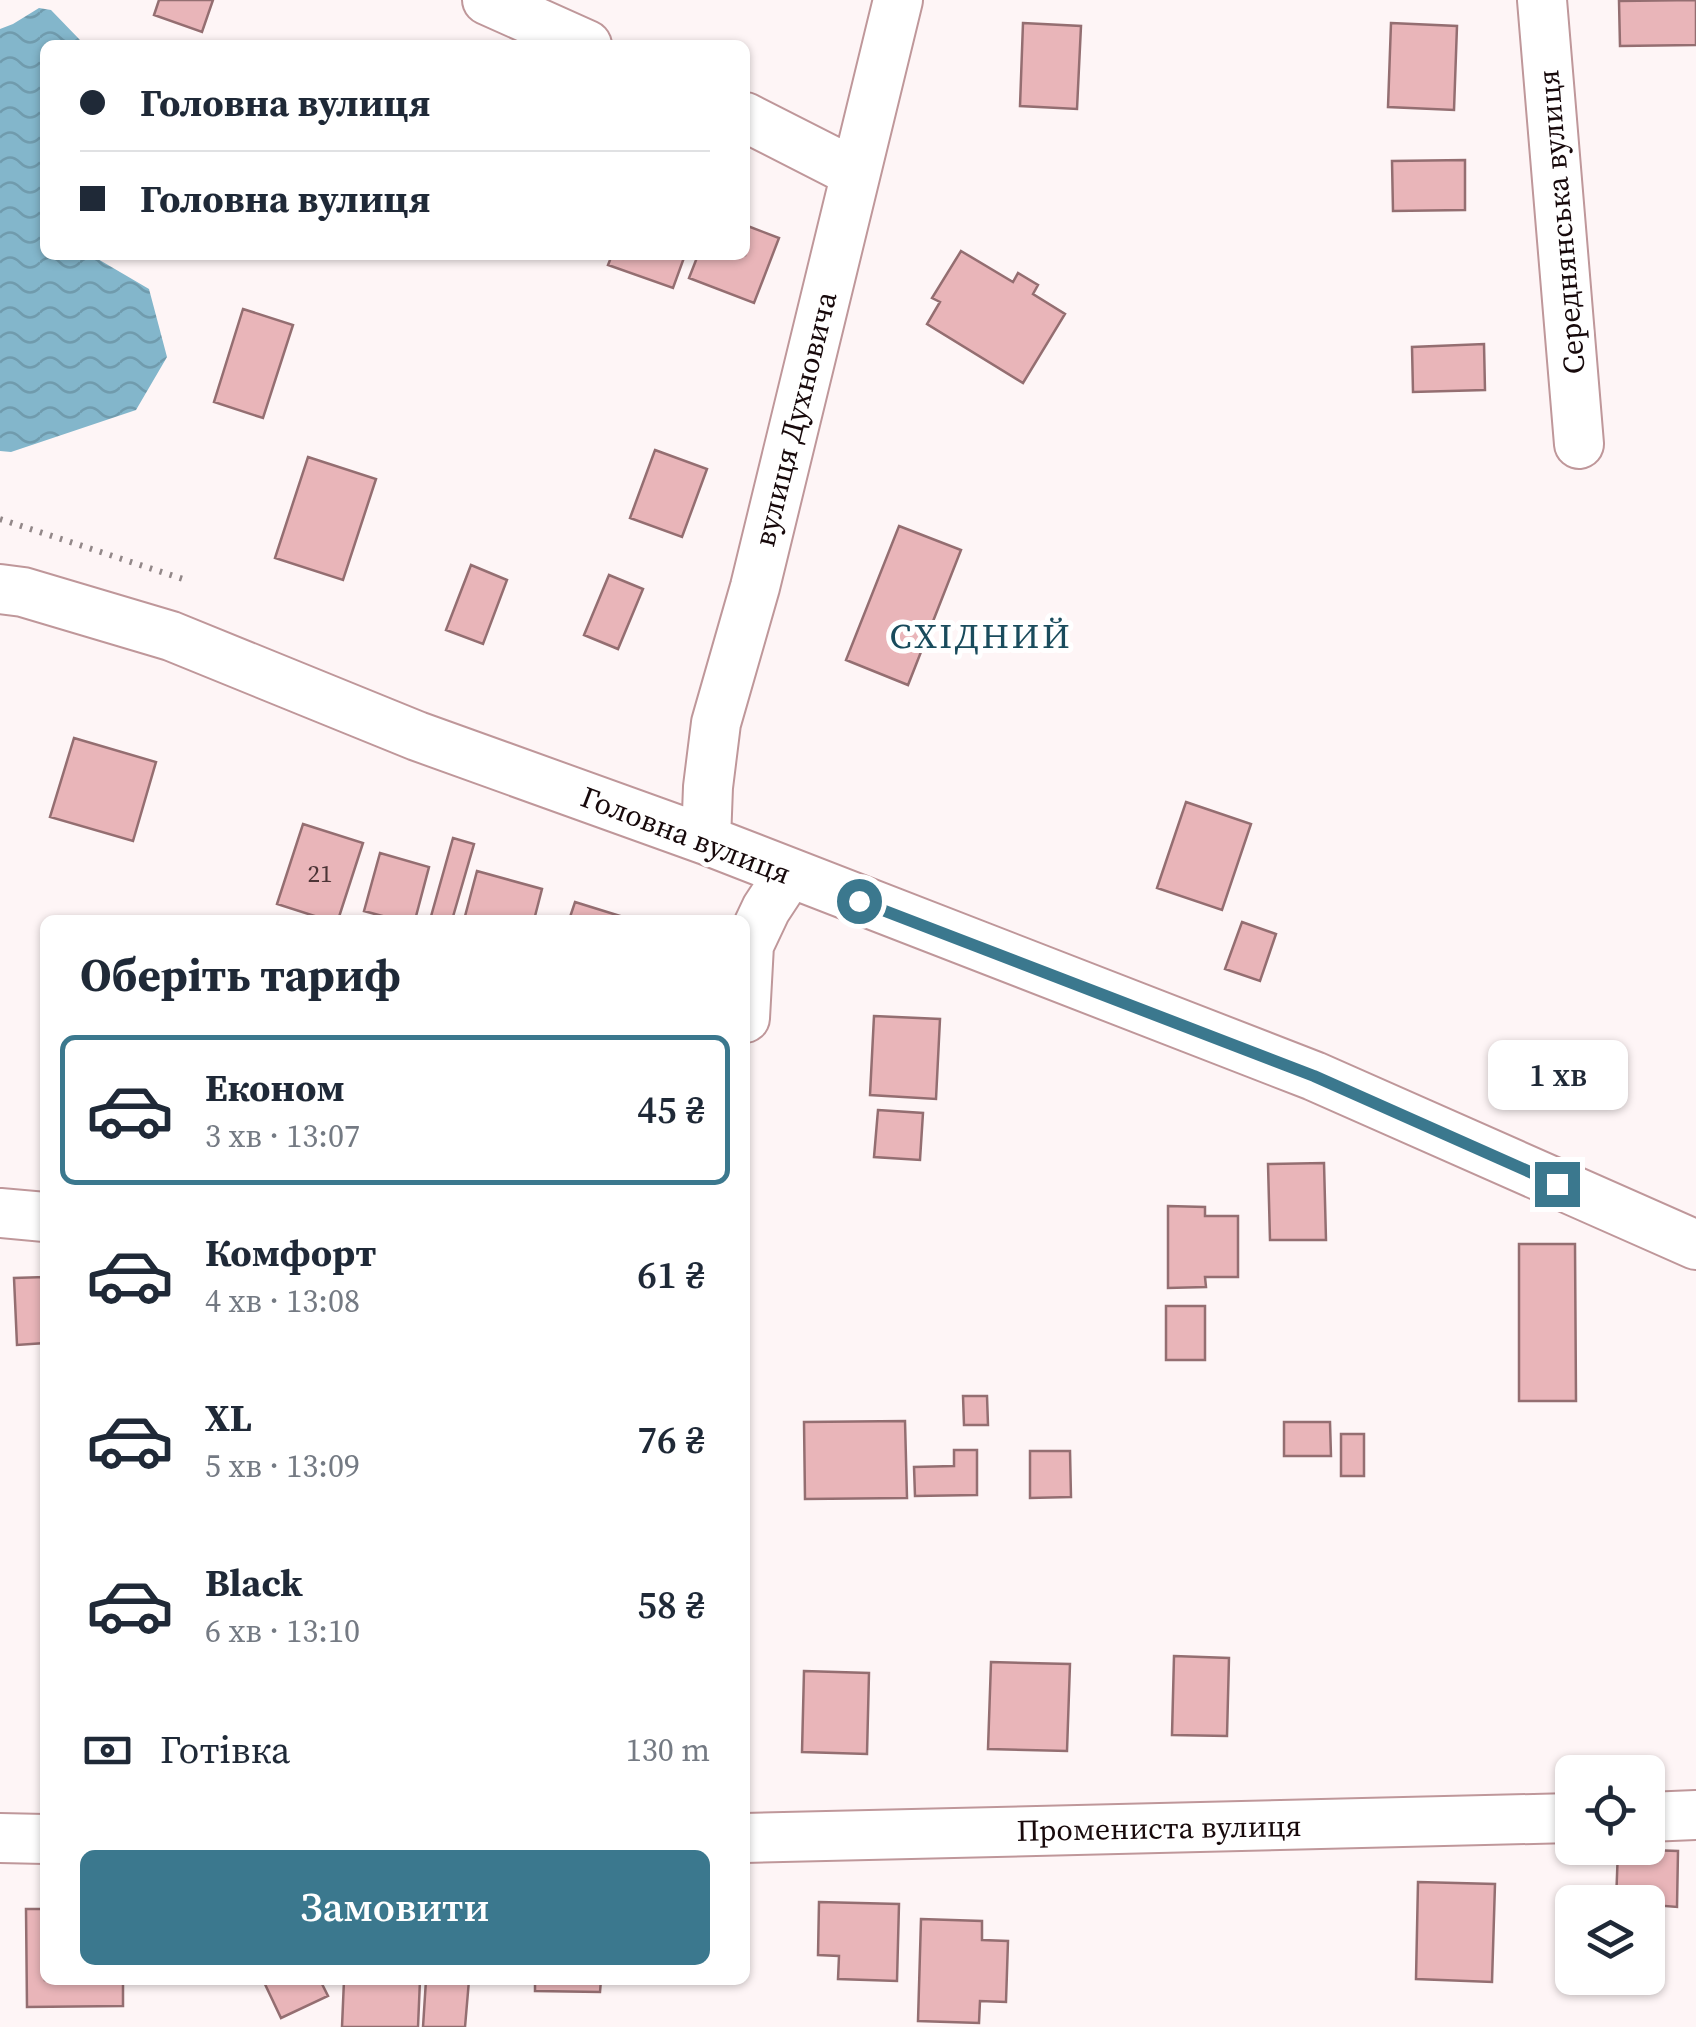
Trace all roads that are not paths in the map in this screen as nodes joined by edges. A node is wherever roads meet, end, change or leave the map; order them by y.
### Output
1 (488, 0) edge
2 (898, 0) edge
3 (1542, 0) edge
4 (575, 40) edge
5 (750, 120) edge
6 (855, 173) junction
7 (1579, 444) dead end
8 (0, 589) edge
9 (706, 840) junction
10 (789, 874) junction
11 (750, 945) edge
12 (0, 1213) edge
13 (40, 1217) edge
14 (1696, 1245) edge
15 (1665, 1816) edge
16 (1696, 1816) edge
17 (1555, 1818) edge
18 (0, 1838) edge
19 (750, 1838) edge
20 (40, 1839) edge

1 - 4 street
2 - 6 street, вулиця Духновича
3 - 7 street, Середнянська вулиця
5 - 6 street
6 - 9 street, вулиця Духновича
8 - 9 street, Головна вулиця
9 - 10 street, Головна вулиця
10 - 11 street
10 - 14 street, Головна вулиця
12 - 13 street
15 - 16 street
17 - 19 street, Промениста вулиця
18 - 20 street

